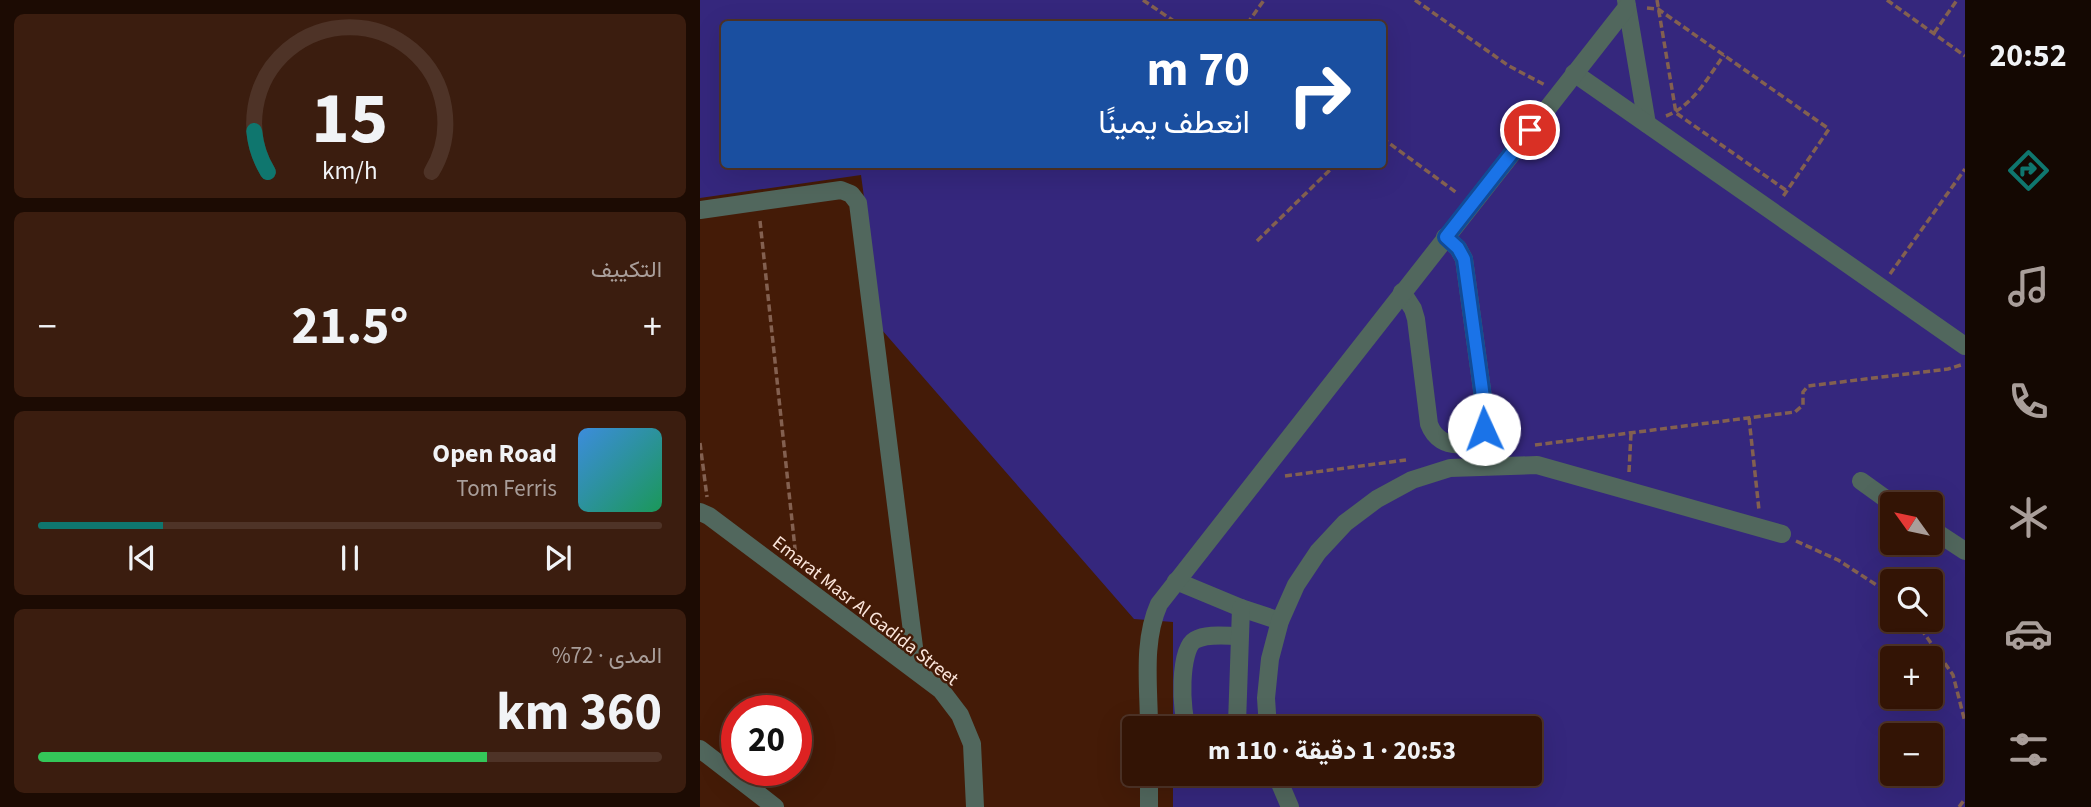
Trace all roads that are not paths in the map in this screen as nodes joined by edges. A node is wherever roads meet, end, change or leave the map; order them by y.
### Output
1 (1627, 3) edge
2 (1574, 73) junction
3 (1647, 124) junction
4 (700, 210) edge
5 (1446, 237) junction
6 (1402, 292) junction
7 (1965, 346) edge
8 (1861, 481) dead end
9 (1880, 495) edge
10 (705, 514) edge
11 (1782, 534) road end
12 (1943, 537) edge
13 (1965, 551) edge
14 (1176, 581) junction
15 (1241, 608) junction
16 (1280, 621) junction
17 (1239, 636) junction
18 (917, 671) junction
19 (1149, 716) edge
20 (1183, 716) edge
21 (1237, 716) edge
22 (1267, 716) edge
23 (700, 749) edge
24 (1149, 786) edge
25 (1281, 786) edge
26 (775, 807) edge
27 (975, 807) edge
28 (1149, 807) edge
29 (1290, 807) edge

1 - 2 street
1 - 3 street
2 - 3 street
2 - 5 street
3 - 7 street
4 - 18 street
5 - 6 street
5 - 6 street
6 - 14 street
8 - 9 street
10 - 18 street, Emarat Masr Al Gadida Street
11 - 16 street
12 - 13 street
14 - 15 street
14 - 19 street
15 - 16 street
15 - 17 street
16 - 22 street
17 - 20 street
17 - 21 street
18 - 27 street, Emarat Masr Al Gadida Street
23 - 26 street
24 - 28 street
25 - 29 street

